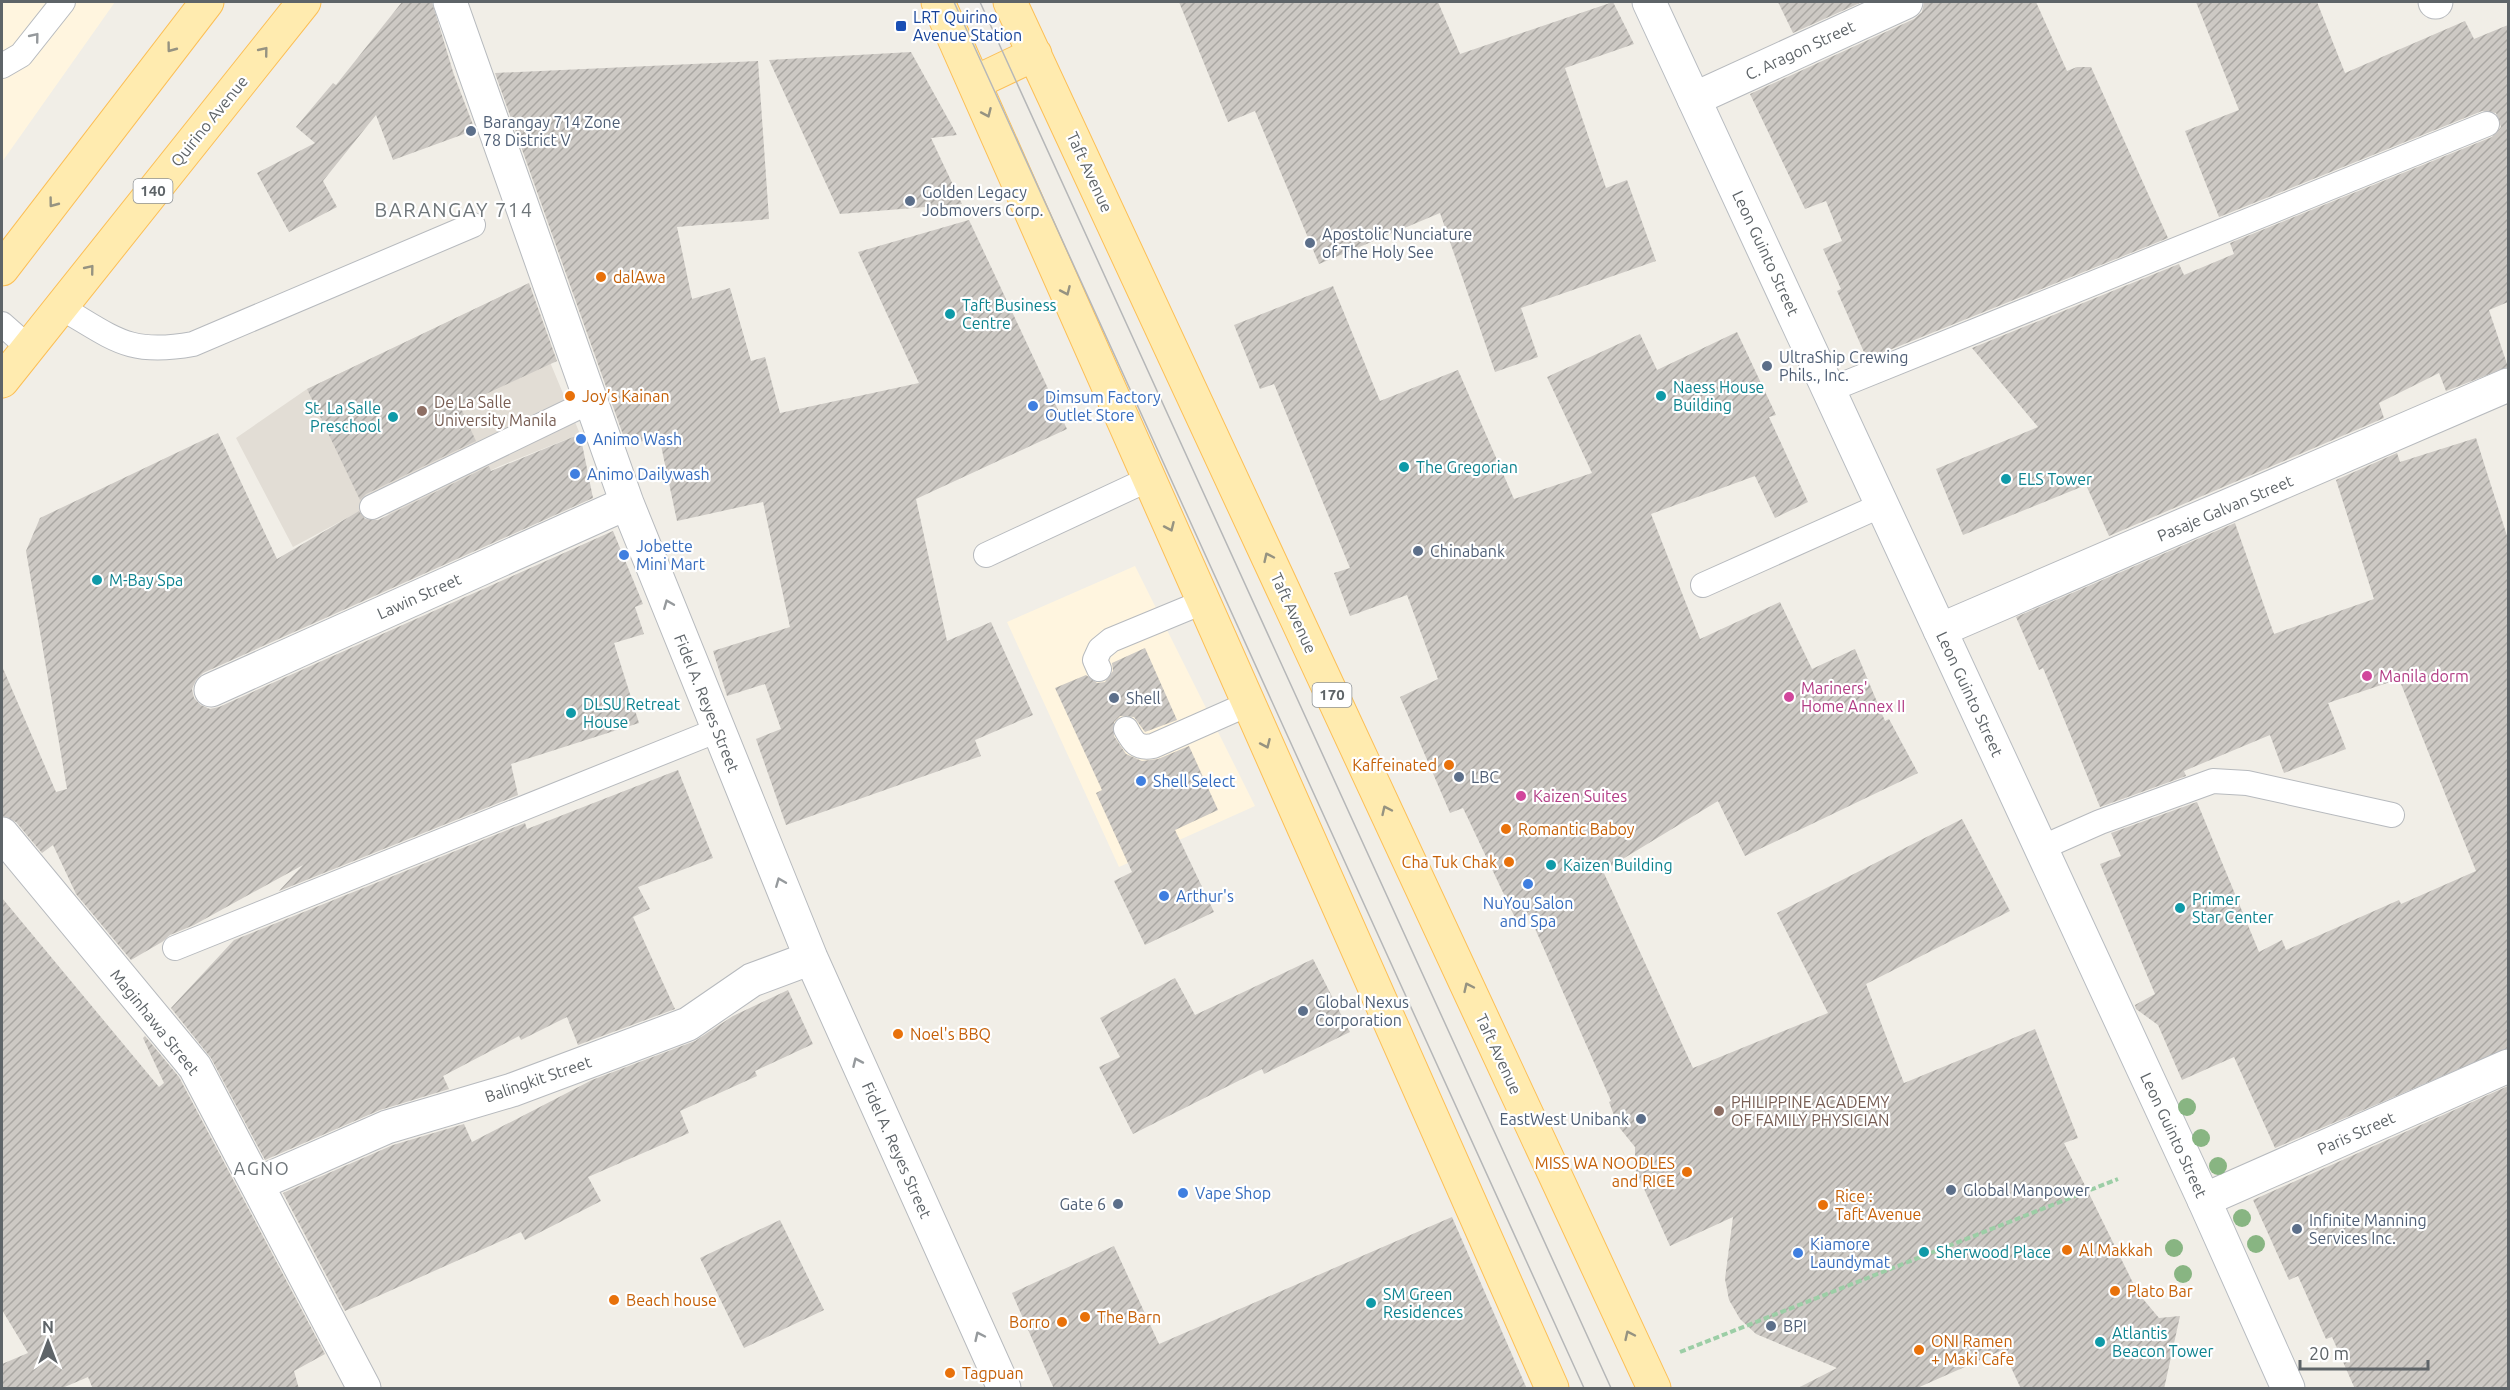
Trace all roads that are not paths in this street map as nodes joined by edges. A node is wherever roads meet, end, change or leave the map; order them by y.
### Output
1 (63, 2) edge
2 (207, 2) edge
3 (304, 2) edge
4 (450, 2) edge
5 (938, 2) edge
6 (1010, 2) edge
7 (1649, 2) edge
8 (1906, 2) edge
9 (1035, 54) junction
10 (2, 66) edge
11 (974, 83) junction
12 (1694, 99) junction
13 (2487, 124) dead end
14 (473, 225) dead end
15 (2, 269) edge
16 (60, 306) junction
17 (2, 324) edge
18 (28, 347) junction
19 (2, 381) edge
20 (2508, 386) edge
21 (1829, 390) junction
22 (591, 401) junction
23 (1149, 479) junction
24 (627, 503) junction
25 (1882, 505) junction
26 (372, 507) dead end
27 (986, 555) dead end
28 (1702, 585) dead end
29 (1203, 602) junction
30 (1940, 630) junction
31 (1099, 669) dead end
32 (211, 690) dead end
33 (1248, 704) junction
34 (1126, 729) dead end
35 (718, 730) junction
36 (2392, 815) dead end
37 (2, 834) edge
38 (2041, 848) junction
39 (175, 948) dead end
40 (811, 958) junction
41 (2508, 1066) edge
42 (257, 1184) junction
43 (2204, 1200) junction
44 (363, 1389) edge
45 (1004, 1389) edge
46 (1552, 1389) edge
47 (1654, 1389) edge
48 (2288, 1389) edge

10 -> 1 lane
2 -> 15 main road
16 -> 3 main road, Quirino Avenue / 140
4 - 22 street, Fidel A. Reyes Street
5 - 11 main road
6 - 9 main road, Taft Avenue / 170
7 - 12 street, Leon Guinto Street
8 - 12 street, C. Aragon Street
9 - 11 main road
47 -> 9 main road, Taft Avenue / 170
11 -> 23 main road
12 - 21 street, Leon Guinto Street
13 - 21 lane
14 - 16 lane
16 - 18 main road, Quirino Avenue / 140
17 - 18 lane
18 - 19 main road, Quirino Avenue / 140
20 - 30 street, Pasaje Galvan Street
21 - 25 street, Leon Guinto Street
22 - 24 street, Fidel A. Reyes Street
22 - 26 lane
23 - 27 lane
23 -> 29 main road
24 - 32 street, Lawin Street
35 -> 24 street, Fidel A. Reyes Street
25 - 28 lane
25 - 30 street, Leon Guinto Street
29 - 31 lane
29 - 33 main road
30 - 38 street, Leon Guinto Street
33 - 34 lane
33 -> 46 main road
35 - 39 lane
40 -> 35 street, Fidel A. Reyes Street
36 - 38 lane
37 - 42 street, Maginhawa Street
38 - 43 street, Leon Guinto Street
40 - 42 street, Balingkit Street
45 -> 40 street, Fidel A. Reyes Street
41 - 43 street, Paris Street
42 - 44 street, Maginhawa Street
43 - 48 street, Leon Guinto Street

